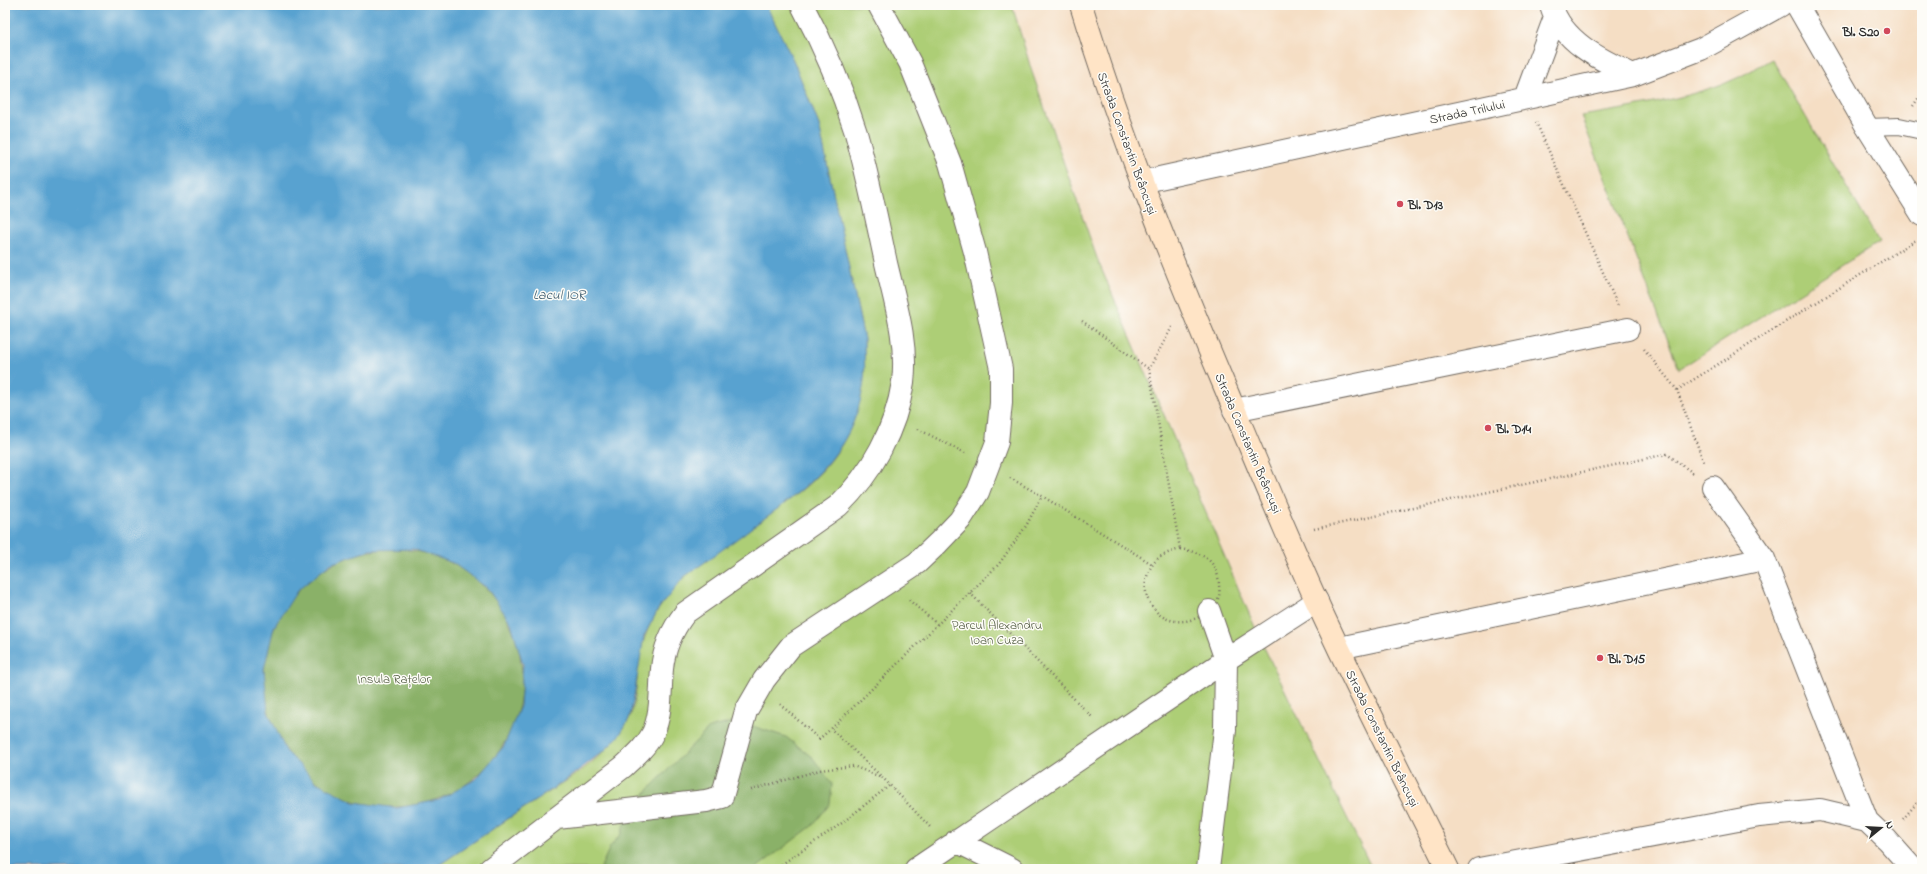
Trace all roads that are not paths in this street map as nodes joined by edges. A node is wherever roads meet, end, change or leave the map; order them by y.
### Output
1 (802, 5) edge
2 (880, 5) edge
3 (1081, 5) edge
4 (1781, 5) edge
5 (1797, 5) edge
6 (1553, 11) edge
7 (1633, 75) junction
8 (1525, 98) junction
9 (1867, 127) junction
10 (1922, 131) edge
11 (1141, 182) junction
12 (1922, 215) edge
13 (1628, 329) road end
14 (1234, 410) junction
15 (1713, 486) road end
16 (1764, 559) junction
17 (1317, 602) junction
18 (1209, 611) dead end
19 (1339, 648) junction
20 (1226, 660) junction
21 (557, 818) junction
22 (1867, 821) junction
23 (952, 844) junction
24 (490, 869) edge
25 (916, 869) edge
26 (1012, 869) edge
27 (1208, 869) edge
28 (1448, 869) edge
29 (1479, 869) edge
30 (1912, 869) edge

1 - 21 street
2 - 21 street
3 - 11 main road, Strada Constantin Brâncuși
4 - 7 street, Strada Trilului
5 - 9 street
6 - 7 street
6 - 8 street
7 - 8 street, Strada Trilului
8 - 11 street, Strada Trilului
9 - 10 lane
9 - 12 street
11 - 14 main road, Strada Constantin Brâncuși
13 - 14 street
14 - 17 main road, Strada Constantin Brâncuși
15 - 16 street
16 - 19 street
16 - 22 street
17 - 19 main road, Strada Constantin Brâncuși
17 - 20 street
18 - 20 street
19 - 28 main road, Strada Constantin Brâncuși
20 - 23 street
20 - 27 street
21 - 24 street
22 - 29 street
22 - 30 street
23 - 25 street
23 - 26 street

